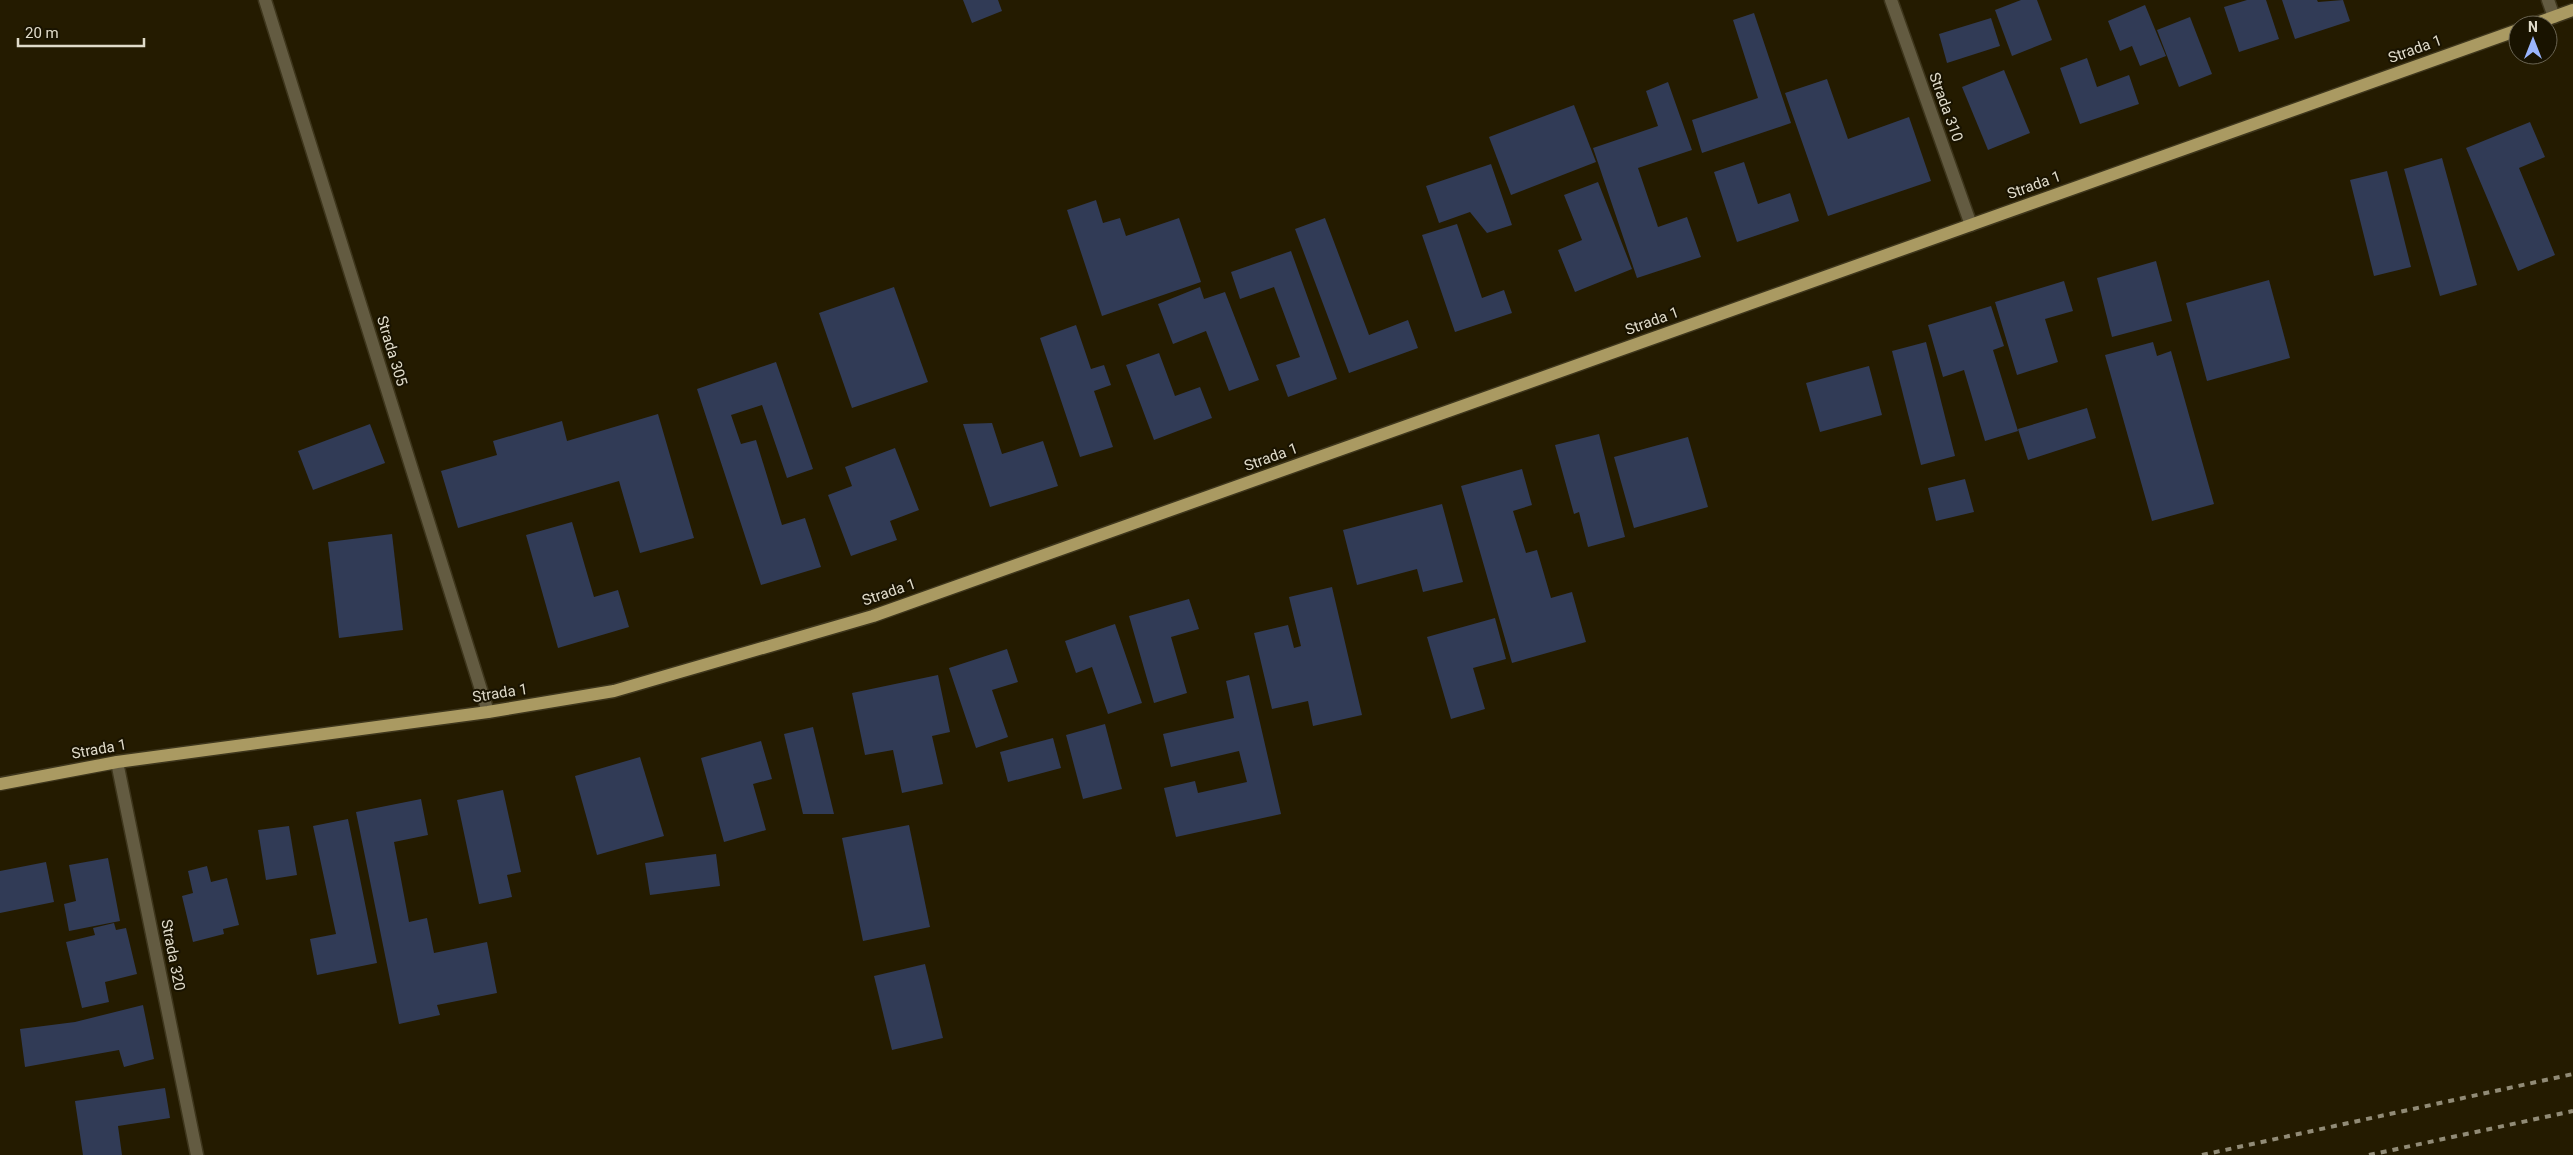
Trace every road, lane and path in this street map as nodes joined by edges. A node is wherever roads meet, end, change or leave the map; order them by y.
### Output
1 (265, 0) edge
2 (1891, 0) edge
3 (2548, 0) edge
4 (2573, 10) edge
5 (2553, 15) edge
6 (2558, 16) edge
7 (2508, 34) edge
8 (1971, 225) junction
9 (488, 712) junction
10 (118, 762) junction
11 (0, 784) edge
12 (197, 1155) edge

1 - 9 street, Strada 305
2 - 8 street, Strada 310
3 - 5 street
4 - 6 main road
7 - 8 main road, Strada 1
8 - 9 main road, Strada 1
9 - 10 main road, Strada 1
10 - 11 main road, Strada 1
10 - 12 street, Strada 320

